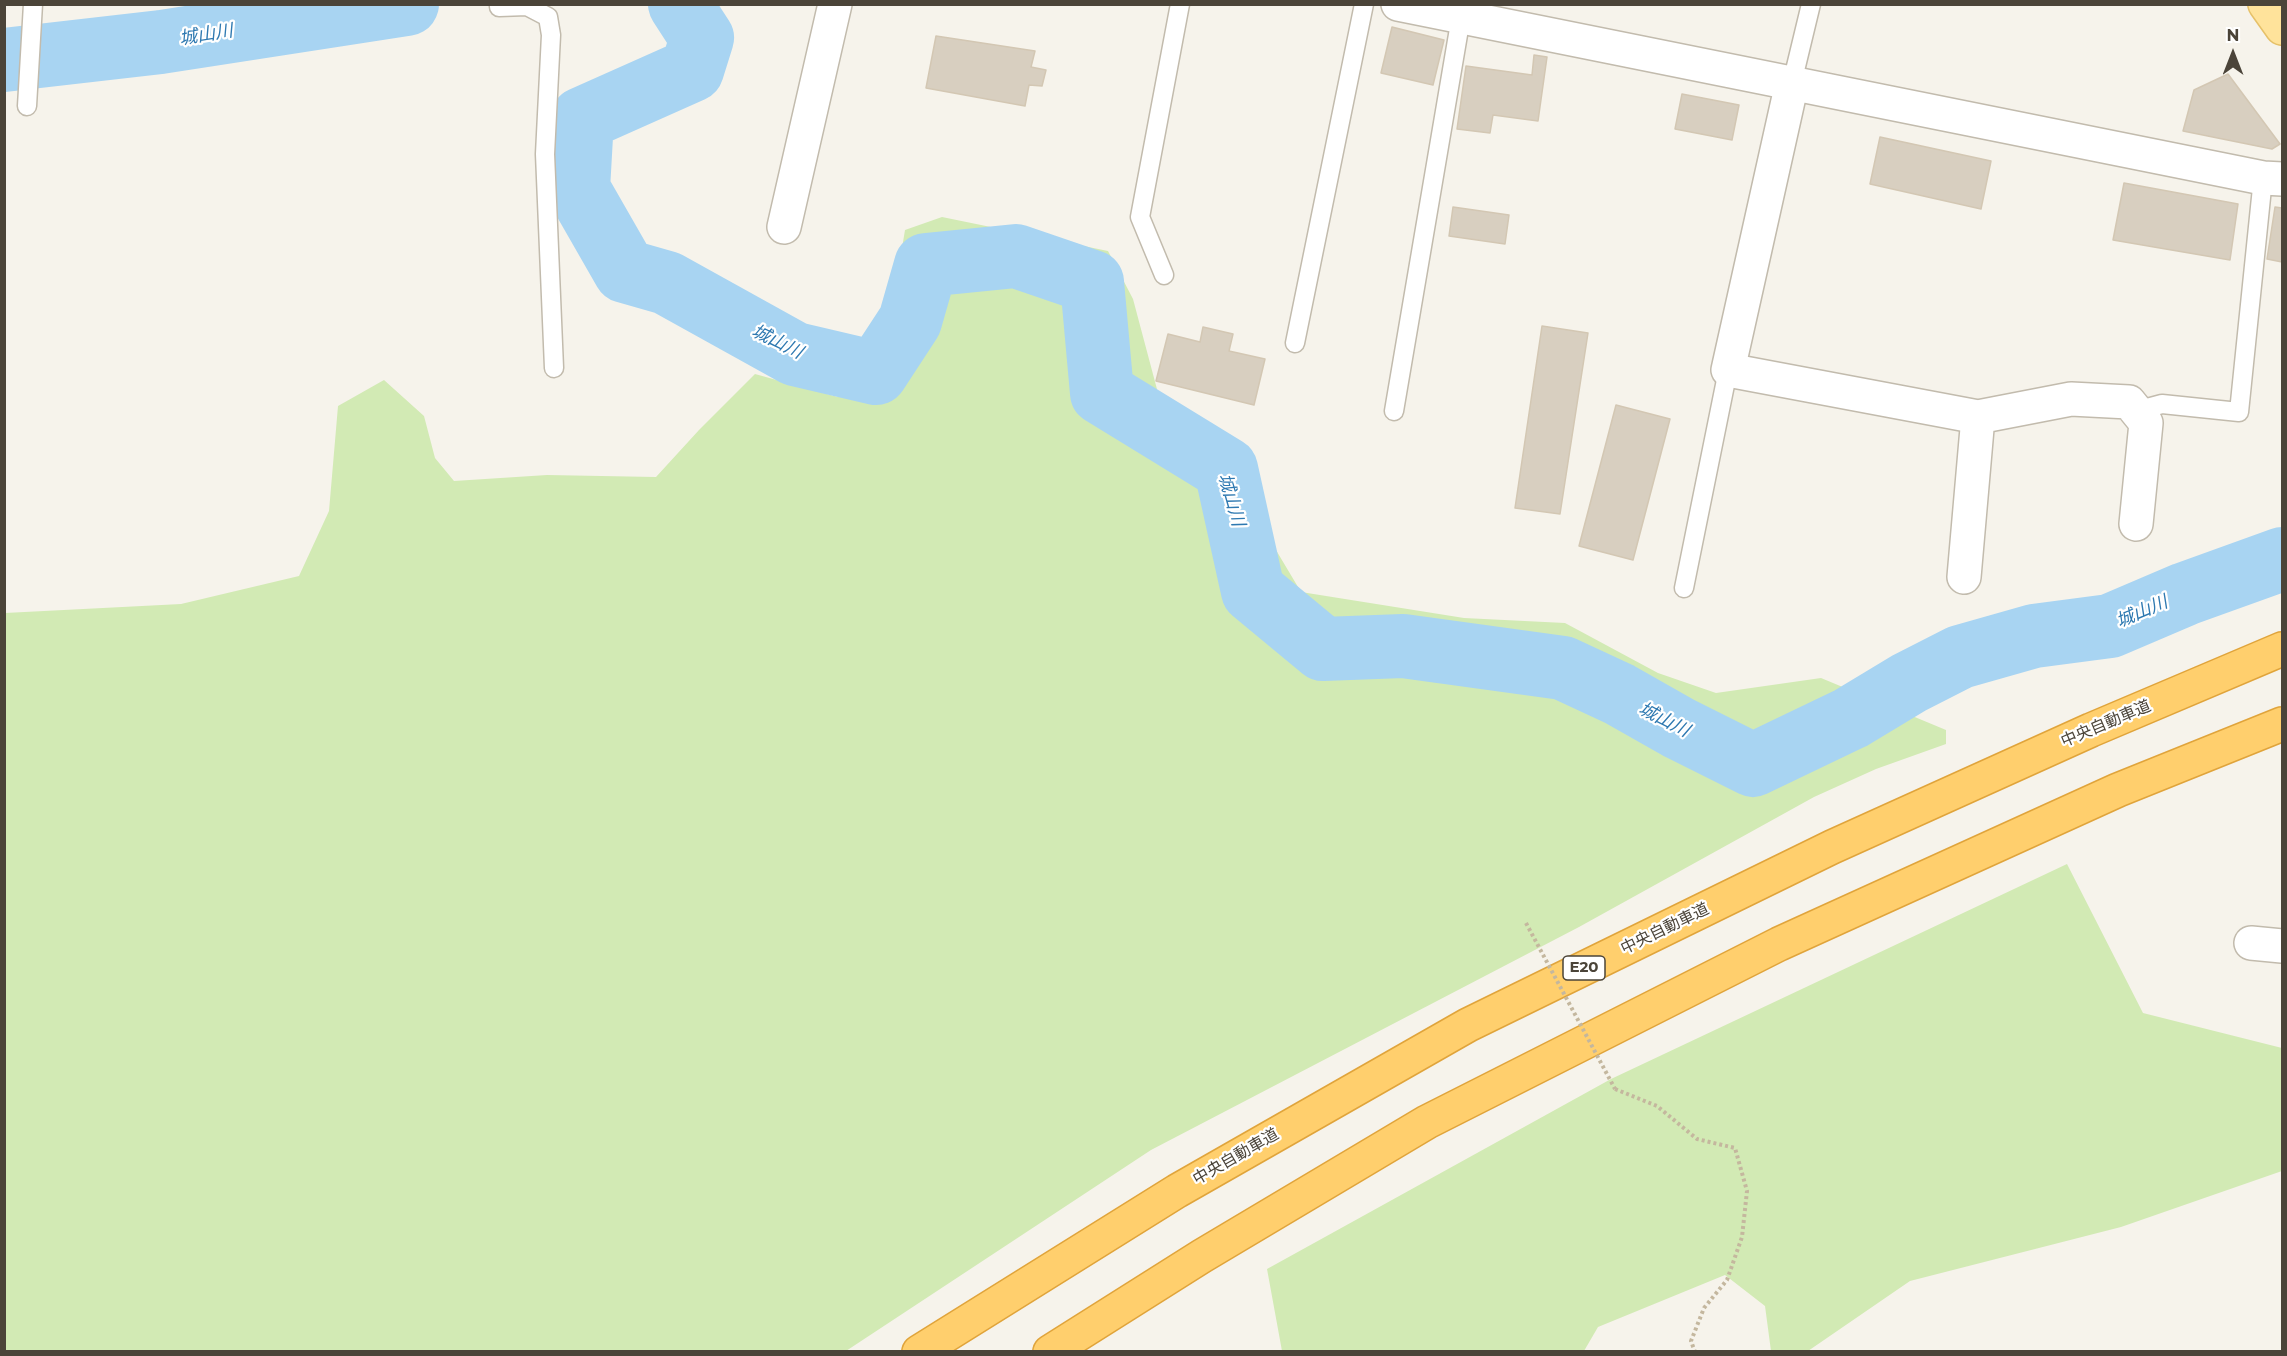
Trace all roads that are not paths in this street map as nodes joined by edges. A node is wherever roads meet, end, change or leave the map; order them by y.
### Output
1 (33, 4) edge
2 (835, 4) edge
3 (1180, 4) edge
4 (1364, 4) edge
5 (1398, 4) edge
6 (1811, 4) edge
7 (2265, 4) edge
8 (499, 6) edge
9 (1461, 17) junction
10 (2283, 28) edge
11 (1792, 83) junction
12 (27, 106) dead end
13 (2273, 178) edge
14 (784, 227) dead end
15 (1164, 275) dead end
16 (1295, 344) dead end
17 (554, 368) dead end
18 (1728, 370) junction
19 (1394, 411) dead end
20 (2136, 411) junction
21 (1978, 417) junction
22 (2136, 524) dead end
23 (1965, 577) dead end
24 (1684, 588) dead end
25 (2283, 649) edge
26 (2283, 724) edge
27 (919, 1352) edge
28 (1050, 1352) edge

1 - 12 lane
2 - 14 street
3 - 15 lane
4 - 16 lane
5 - 9 street
6 - 11 lane
7 - 10 main road
8 - 17 lane
9 - 11 street
9 - 19 lane
11 - 13 street
11 - 18 street
13 - 20 lane
18 - 21 street
18 - 24 lane
20 - 21 street
20 - 22 street
21 - 23 street
25 - 27 highway, 中央自動車道 / E20
26 - 28 highway

